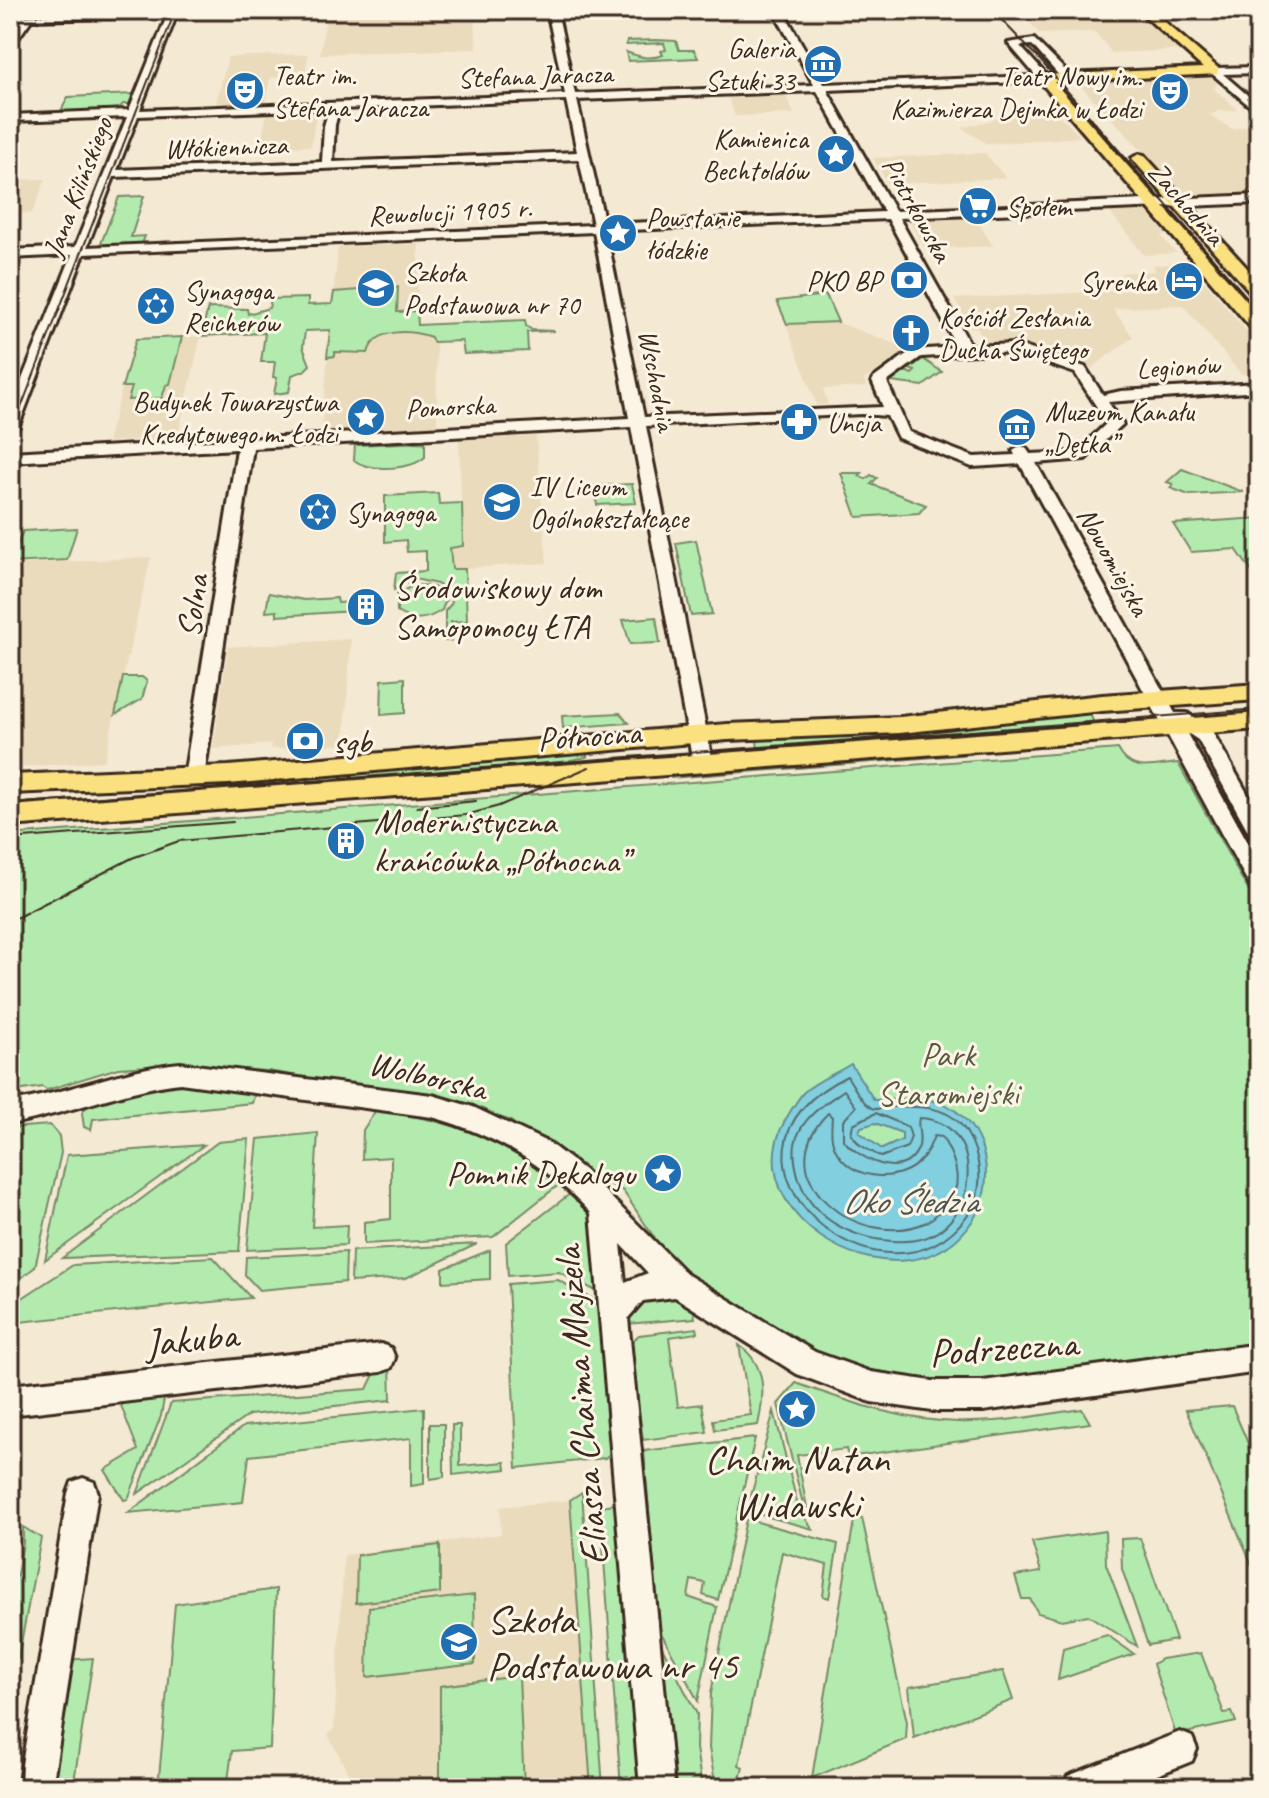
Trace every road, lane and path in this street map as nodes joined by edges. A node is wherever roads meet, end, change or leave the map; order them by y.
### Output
1 (55, 10) edge
2 (275, 10) edge
3 (552, 10) edge
4 (778, 10) edge
5 (1144, 10) edge
6 (10, 12) edge
7 (174, 12) edge
8 (28, 17) junction
9 (10, 18) edge
10 (10, 47) edge
11 (1259, 70) edge
12 (1214, 71) junction
13 (1044, 79) junction
14 (1071, 83) junction
15 (821, 88) junction
16 (572, 97) junction
17 (335, 106) junction
18 (1259, 111) edge
19 (133, 114) junction
20 (10, 118) edge
21 (1128, 146) dead end
22 (584, 155) junction
23 (327, 165) junction
24 (110, 174) junction
25 (1259, 199) edge
26 (1179, 202) junction
27 (1153, 204) junction
28 (891, 215) junction
29 (599, 228) junction
30 (80, 252) junction
31 (10, 254) edge
32 (1259, 291) edge
33 (1259, 326) edge
34 (966, 350) junction
35 (1259, 387) edge
36 (1100, 400) junction
37 (892, 412) junction
38 (638, 422) junction
39 (11, 426) edge
40 (246, 443) junction
41 (1023, 455) junction
42 (10, 457) edge
43 (1259, 692) edge
44 (1158, 699) junction
45 (1259, 721) edge
46 (1184, 727) junction
47 (698, 734) junction
48 (703, 763) junction
49 (194, 777) junction
50 (10, 784) edge
51 (10, 816) edge
52 (1259, 833) edge
53 (1259, 882) edge
54 (10, 1113) edge
55 (604, 1207) junction
56 (678, 1284) junction
57 (614, 1315) junction
58 (762, 1337) joint
59 (381, 1358) dead end
60 (1259, 1358) edge
61 (10, 1400) edge
62 (83, 1493) dead end
63 (1180, 1749) dead end
64 (35, 1788) edge
65 (657, 1788) edge
66 (1080, 1788) edge

1 - 6 street
2 - 7 street
3 - 16 street, Wschodnia
4 - 15 street, Piotrkowska
5 - 12 main road
7 - 8 street
7 - 19 street, Jana Kilińskiego
8 - 9 street
8 - 10 street
11 - 12 street
12 - 14 main road
12 - 18 street
13 - 14 main road
13 - 14 street, Zachodnia
13 - 15 street, Stefana Jaracza
13 - 27 main road, Zachodnia
15 - 16 street, Stefana Jaracza
15 - 28 street, Piotrkowska
16 - 17 street, Stefana Jaracza
16 - 22 street, Wschodnia
17 - 19 street, Stefana Jaracza
17 - 23 street
19 - 20 street, Stefana Jaracza
19 - 24 street, Jana Kilińskiego
21 - 26 main road, Zachodnia
22 - 23 street, Włókiennicza
22 - 29 street, Wschodnia
23 - 24 street, Włókiennicza
24 - 30 street, Jana Kilińskiego
25 - 26 street, Rewolucji 1905 r.
26 - 27 street, Rewolucji 1905 r.
26 - 32 main road, Zachodnia
27 - 28 street, Rewolucji 1905 r.
27 - 33 main road, Zachodnia
28 - 29 street, Rewolucji 1905 r.
28 - 34 street, Piotrkowska
29 - 30 street, Rewolucji 1905 r.
29 - 38 street, Wschodnia
30 - 31 street, Rewolucji 1905 r.
30 - 39 street, Jana Kilińskiego
34 - 36 street
34 - 37 street
35 - 36 street, Legionów
36 - 41 street
37 - 38 street, Pomorska
37 - 41 street
38 - 40 street, Pomorska
38 - 47 street, Wschodnia
40 - 42 street, Pomorska
40 - 49 street, Solna
41 - 44 street, Nowomiejska
43 - 44 main road, Północna
44 - 46 street, Nowomiejska
44 - 47 main road, Północna
45 - 46 main road, Północna
46 - 48 main road, Północna
46 - 52 street, Nowomiejska
46 - 53 street, Nowomiejska
47 - 48 street, Wschodnia
47 - 49 main road, Północna
48 - 51 main road, Północna
49 - 50 main road, Północna
54 - 55 street, Wolborska
55 - 56 street, Wolborska
55 - 57 street, Eliasza Chaima Majzela
56 - 57 street
56 - 58 street, Wolborska
57 - 65 street, Eliasza Chaima Majzela
58 - 60 street, Podrzeczna
59 - 61 street, Jakuba
62 - 64 street
63 - 66 street

